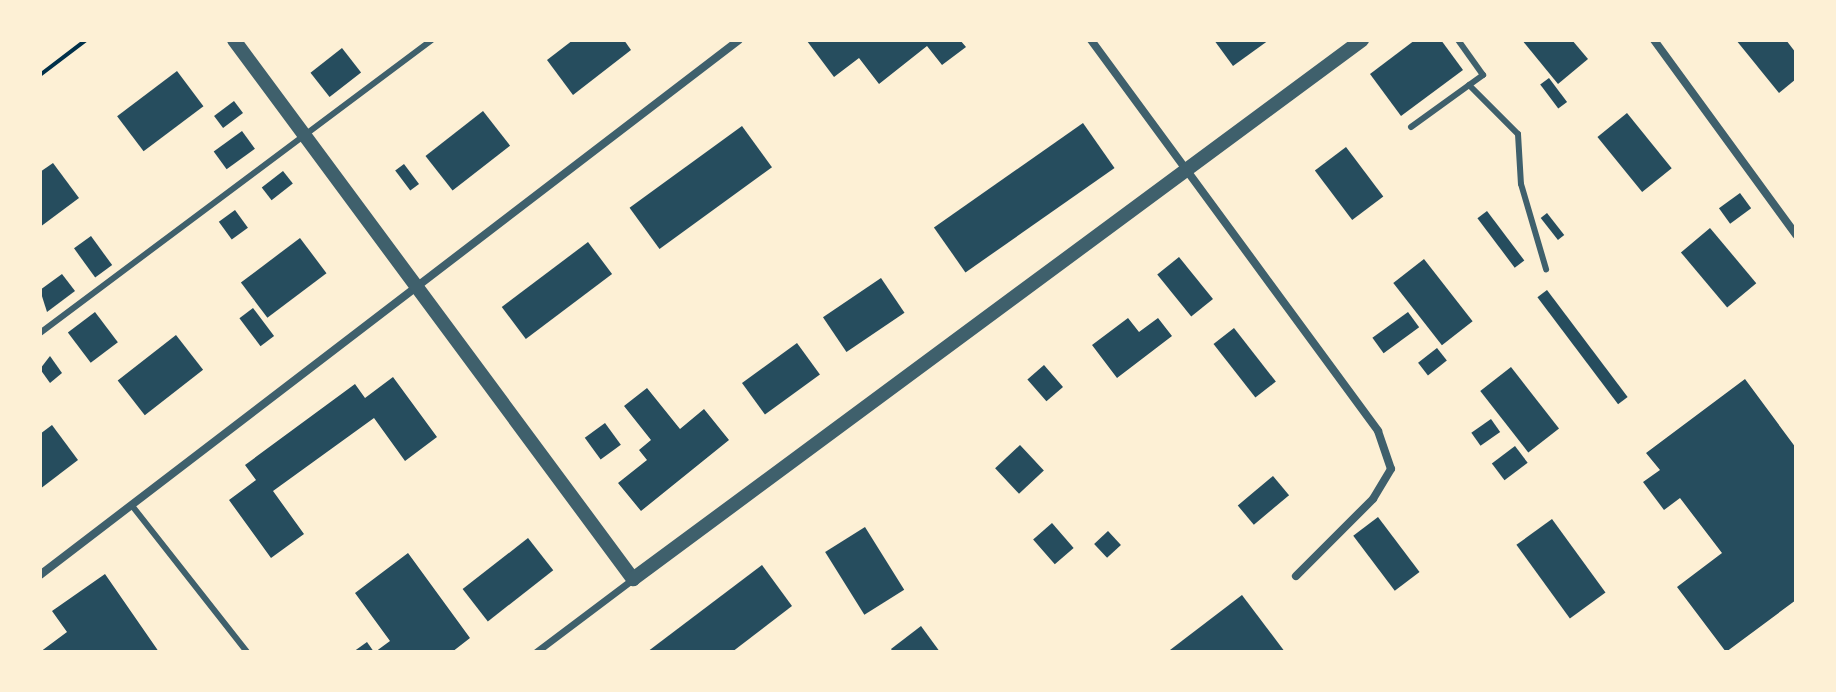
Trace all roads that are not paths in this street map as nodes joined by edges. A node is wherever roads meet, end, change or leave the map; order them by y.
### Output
1 (234, 40) edge
2 (431, 40) edge
3 (739, 40) edge
4 (1091, 40) edge
5 (1362, 40) edge
6 (1458, 40) edge
7 (1654, 40) edge
8 (1469, 85) junction
9 (1411, 127) dead end
10 (305, 135) junction
11 (1186, 169) junction
12 (1796, 235) edge
13 (1546, 269) dead end
14 (416, 285) junction
15 (40, 333) edge
16 (133, 507) junction
17 (40, 575) edge
18 (1296, 576) dead end
19 (633, 579) junction
20 (247, 652) edge
21 (536, 652) edge

1 - 10 street
2 - 10 lane
3 - 14 street
4 - 11 street
5 - 11 street
6 - 8 lane
7 - 12 street
8 - 9 lane
8 - 13 lane
10 - 14 street
10 - 15 lane
11 - 18 street
11 - 19 street
14 - 16 street
14 - 19 street
16 - 17 street
16 - 20 lane
19 - 21 street

